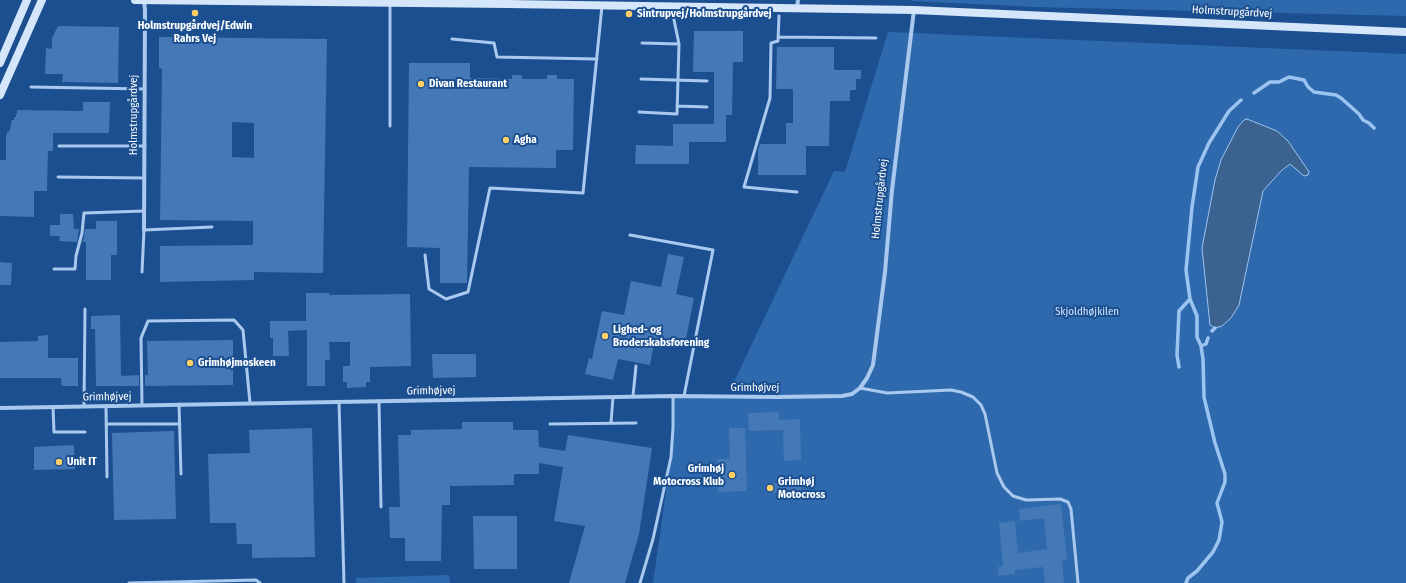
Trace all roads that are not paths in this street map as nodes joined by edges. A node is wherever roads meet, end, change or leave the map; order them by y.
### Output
1 (27, 0) edge
2 (42, 0) edge
3 (135, 0) edge
4 (144, 0) edge
5 (390, 2) junction
6 (508, 2) edge
7 (798, 4) edge
8 (602, 6) junction
9 (674, 6) junction
10 (914, 10) junction
11 (779, 16) dead end
12 (1406, 32) edge
13 (778, 37) junction
14 (876, 38) dead end
15 (452, 39) dead end
16 (642, 43) dead end
17 (679, 44) junction
18 (597, 59) junction
19 (0, 63) edge
20 (641, 79) dead end
21 (678, 80) junction
22 (707, 81) dead end
23 (31, 88) dead end
24 (145, 89) junction
25 (0, 95) edge
26 (677, 106) junction
27 (707, 107) dead end
28 (639, 112) dead end
29 (390, 126) dead end
30 (59, 146) dead end
31 (145, 146) junction
32 (58, 177) dead end
33 (144, 178) junction
34 (797, 192) dead end
35 (144, 211) junction
36 (212, 227) dead end
37 (144, 230) junction
38 (630, 235) dead end
39 (425, 255) dead end
40 (54, 268) dead end
41 (142, 272) dead end
42 (85, 309) dead end
43 (636, 366) dead end
44 (860, 388) junction
45 (613, 396) junction
46 (633, 396) junction
47 (673, 396) junction
48 (684, 396) junction
49 (379, 401) junction
50 (338, 402) junction
51 (250, 403) junction
52 (179, 404) junction
53 (142, 405) junction
54 (84, 406) junction
55 (106, 406) junction
56 (53, 407) junction
57 (0, 408) edge
58 (611, 423) junction
59 (636, 423) dead end
60 (106, 424) junction
61 (180, 424) junction
62 (550, 424) dead end
63 (85, 432) dead end
64 (181, 474) dead end
65 (107, 477) dead end
66 (381, 507) dead end
67 (129, 583) edge
68 (260, 583) edge
69 (344, 583) edge
70 (640, 583) edge
71 (1078, 583) edge

1 - 19 street
2 - 25 street
3 - 4 street, Holmstrupgårdvej
4 - 5 street, Holmstrupgårdvej
4 - 24 street, Holmstrupgårdvej
5 - 6 street, Holmstrupgårdvej
5 - 29 lane
6 - 8 street, Holmstrupgårdvej
7 - 9 street, Holmstrupgårdvej
7 - 10 street, Holmstrupgårdvej
8 - 9 street, Holmstrupgårdvej
8 - 18 lane
9 - 17 lane
10 - 12 street, Holmstrupgårdvej
10 - 44 street, Holmstrupgårdvej
11 - 13 lane
13 - 14 lane
13 - 34 lane
15 - 18 lane
16 - 17 lane
17 - 21 lane
18 - 39 lane
20 - 21 lane
21 - 22 lane
21 - 26 lane
23 - 24 lane
24 - 31 street, Holmstrupgårdvej
26 - 27 lane
26 - 28 lane
30 - 31 lane
31 - 33 street, Holmstrupgårdvej
32 - 33 lane
33 - 35 street, Holmstrupgårdvej
35 - 37 street, Holmstrupgårdvej
35 - 40 lane
36 - 37 lane
37 - 41 lane, Holmstrupgårdvej
38 - 48 lane
42 - 54 lane
43 - 46 lane
44 - 48 street, Grimhøjvej
44 - 71 lane
45 - 46 street, Grimhøjvej
45 - 49 street, Grimhøjvej
45 - 58 lane
46 - 47 street, Grimhøjvej
47 - 48 street, Grimhøjvej
47 - 70 lane
49 - 50 street, Grimhøjvej
49 - 66 lane
50 - 51 street, Grimhøjvej
50 - 69 lane
51 - 52 street, Grimhøjvej
51 - 53 lane
52 - 53 street, Grimhøjvej
52 - 61 lane
53 - 55 street, Grimhøjvej
54 - 55 street, Grimhøjvej
54 - 56 street, Grimhøjvej
55 - 60 lane
56 - 57 street, Grimhøjvej
56 - 63 lane
58 - 59 lane
58 - 62 lane
60 - 61 lane
60 - 65 lane
61 - 64 lane
67 - 68 lane

